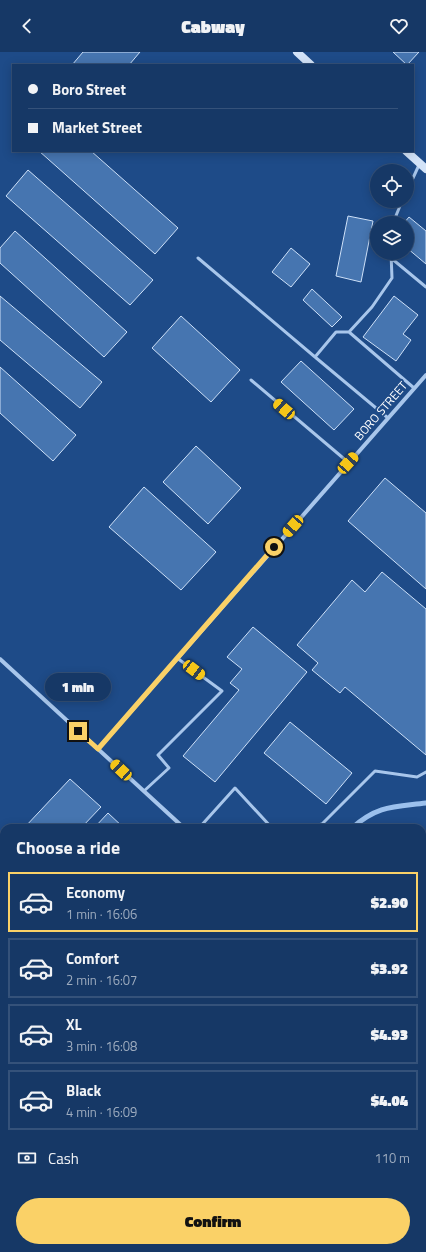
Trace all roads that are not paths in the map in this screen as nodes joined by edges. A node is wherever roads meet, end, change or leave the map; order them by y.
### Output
1 (297, 52) edge
2 (310, 64) edge
3 (407, 152) edge
4 (420, 163) junction
5 (426, 169) edge
6 (414, 176) edge
7 (198, 258) dead end
8 (391, 260) edge
9 (393, 260) edge
10 (426, 288) edge
11 (349, 332) junction
12 (315, 357) junction
13 (426, 375) edge
14 (251, 380) dead end
15 (414, 388) junction
16 (388, 418) junction
17 (348, 463) junction
18 (177, 658) junction
19 (0, 659) edge
20 (98, 749) junction
21 (426, 772) edge
22 (144, 791) junction
23 (180, 824) edge
24 (203, 824) edge
25 (268, 824) edge
26 (322, 824) edge

1 - 2 main road
3 - 4 main road
4 - 5 main road
4 - 6 lane
7 - 12 lane
8 - 11 lane
9 - 10 lane
11 - 12 lane
11 - 15 lane
12 - 16 lane
13 - 15 street, BORO STREET
14 - 17 lane
15 - 16 street, BORO STREET
16 - 17 street, BORO STREET
17 - 18 street, BORO STREET
18 - 20 street, BORO STREET
18 - 22 lane
19 - 20 street
20 - 22 street
21 - 26 lane
22 - 23 street
24 - 25 lane

